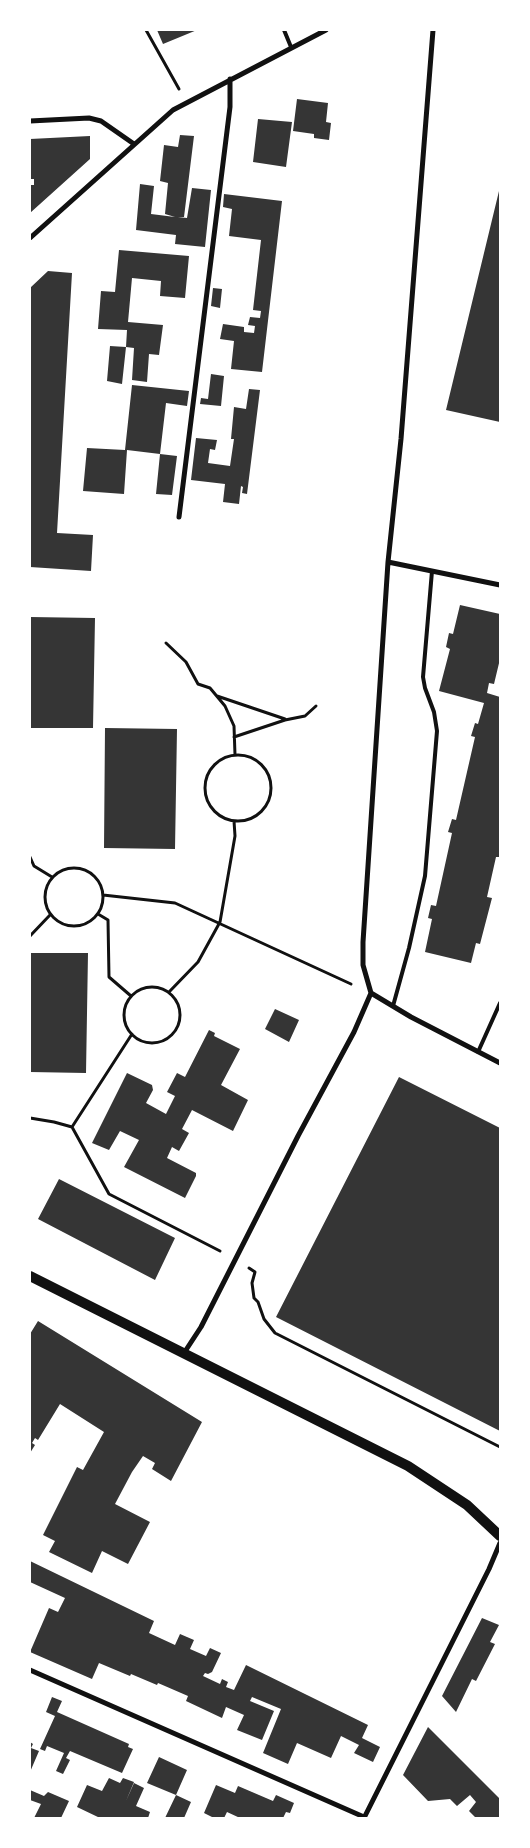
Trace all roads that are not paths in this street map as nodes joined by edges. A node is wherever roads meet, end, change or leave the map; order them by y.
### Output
1 (284, 30) edge
2 (326, 30) edge
3 (433, 30) edge
4 (291, 47) junction
5 (230, 80) junction
6 (30, 120) edge
7 (134, 144) junction
8 (30, 238) edge
9 (179, 517) dead end
10 (388, 562) junction
11 (432, 571) junction
12 (500, 585) edge
13 (371, 993) junction
14 (500, 1003) edge
15 (393, 1006) junction
16 (478, 1052) junction
17 (500, 1062) edge
18 (30, 1276) edge
19 (184, 1353) junction
20 (500, 1536) edge
21 (500, 1543) edge
22 (30, 1670) edge
23 (364, 1817) edge

1 - 4 lane
2 - 4 street
3 - 10 street
4 - 5 street
5 - 7 street
5 - 9 street
6 - 7 street
7 - 8 street
10 - 11 street
10 - 13 street
11 - 12 street
11 - 15 lane
13 - 15 street
13 - 19 street
14 - 16 lane
15 - 16 street
16 - 17 street
18 - 19 main road
19 - 20 main road
21 - 23 street
22 - 23 street

